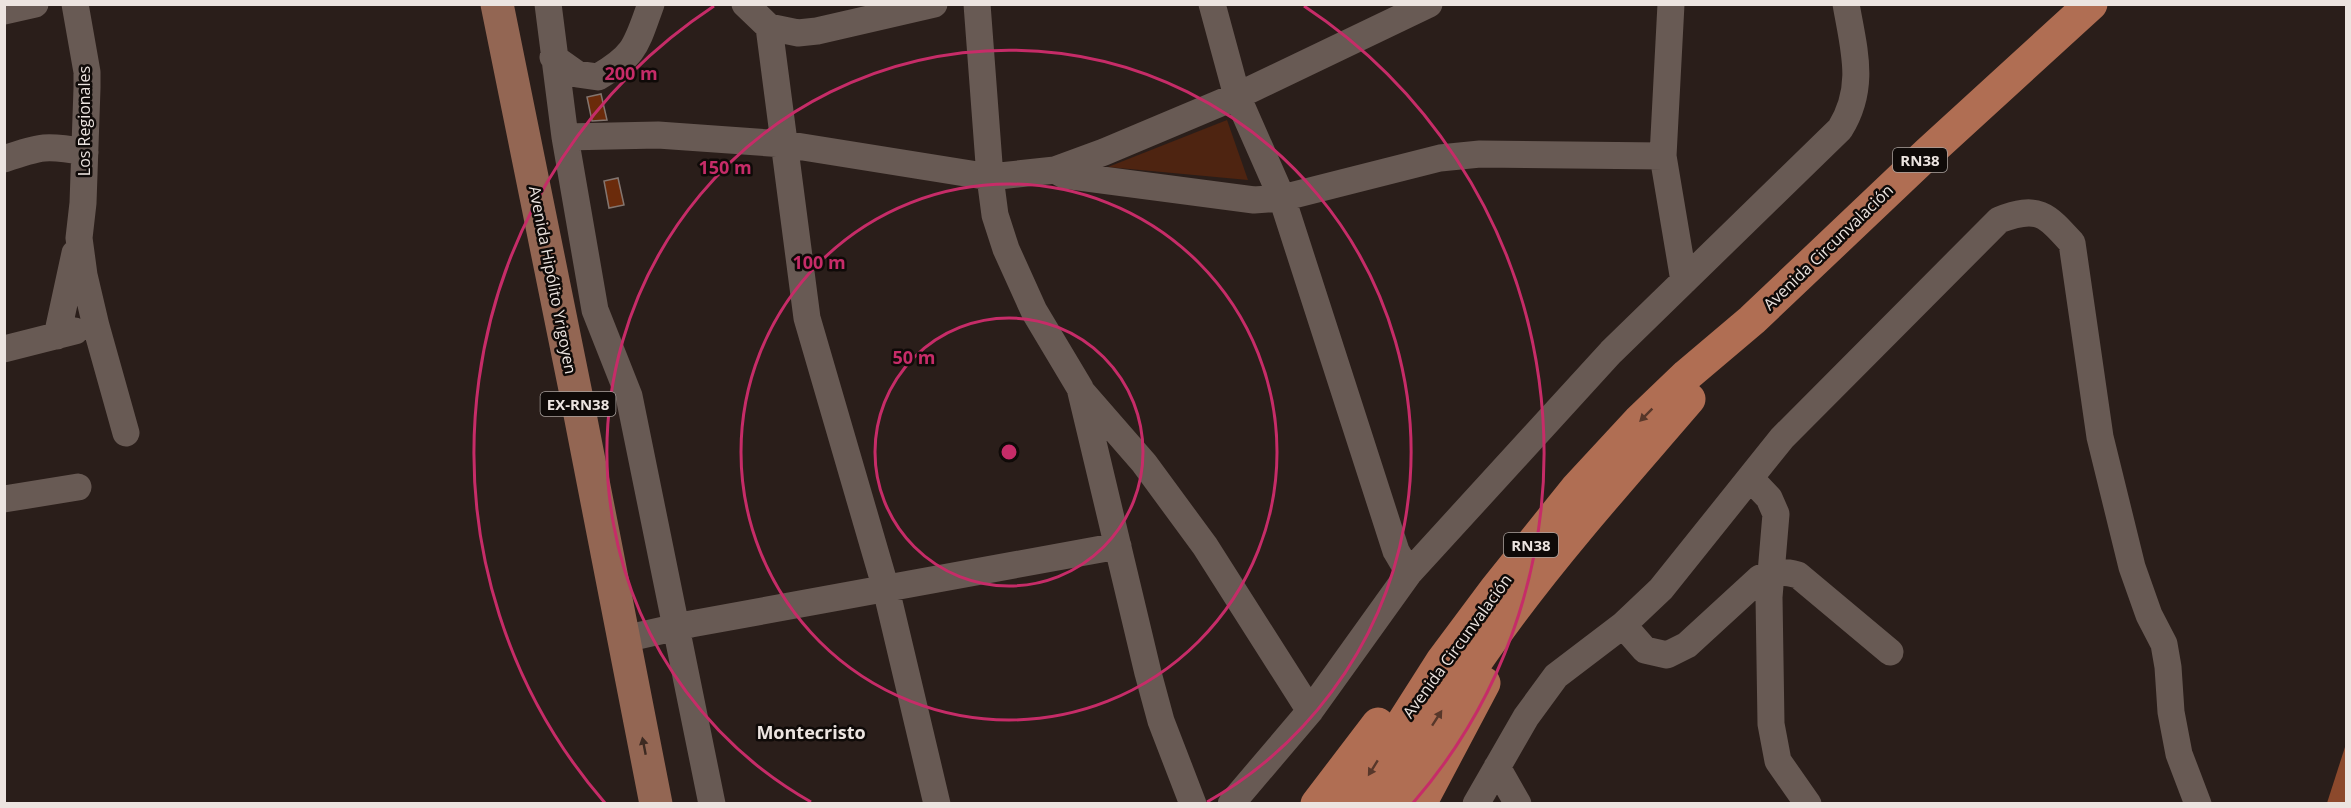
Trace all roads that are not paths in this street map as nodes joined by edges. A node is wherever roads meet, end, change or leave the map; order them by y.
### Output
1 (35, 4) edge
2 (75, 4) edge
3 (478, 4) edge
4 (497, 4) edge
5 (548, 4) edge
6 (651, 4) edge
7 (745, 4) edge
8 (934, 4) edge
9 (977, 4) edge
10 (1212, 4) edge
11 (1429, 4) edge
12 (1671, 4) edge
13 (1846, 4) edge
14 (2091, 4) edge
15 (4, 11) edge
16 (878, 11) edge
17 (769, 27) junction
18 (554, 57) junction
19 (1237, 96) junction
20 (565, 137) junction
21 (784, 144) junction
22 (85, 152) junction
23 (1662, 156) junction
24 (4, 159) edge
25 (1054, 170) junction
26 (990, 177) junction
27 (1282, 198) junction
28 (79, 238) junction
29 (1684, 281) junction
30 (1752, 320) junction
31 (96, 326) junction
32 (57, 336) junction
33 (4, 349) edge
34 (1080, 388) junction
35 (1668, 423) junction
36 (126, 433) dead end
37 (1750, 478) junction
38 (78, 487) dead end
39 (1576, 489) junction
40 (4, 499) edge
41 (1118, 546) junction
42 (1772, 572) junction
43 (1409, 573) junction
44 (886, 589) junction
45 (1623, 625) junction
46 (676, 628) junction
47 (624, 639) junction
48 (1890, 652) dead end
49 (1310, 711) junction
50 (1497, 767) junction
51 (634, 804) edge
52 (656, 804) edge
53 (712, 804) edge
54 (937, 804) edge
55 (1193, 804) edge
56 (1231, 804) edge
57 (1317, 804) edge
58 (1351, 804) edge
59 (1384, 804) edge
60 (1420, 804) edge
61 (1476, 804) edge
62 (1518, 804) edge
63 (1808, 804) edge
64 (2198, 804) edge

1 - 15 street
2 - 22 street, Los Regionales
3 - 51 main road, Avenida Hipólito Yrigoyen / EX-RN38
4 - 47 main road, Avenida Hipólito Yrigoyen / EX-RN38
5 - 18 street
6 - 18 street
7 - 17 street
8 - 16 street
9 - 26 street
10 - 19 street
11 - 19 street
12 - 23 street
13 - 29 street
14 - 30 highway, Avenida Circunvalación / RN38
16 - 17 street
17 - 21 street
18 - 20 street
19 - 25 street
19 - 27 street
20 - 21 street
20 - 46 street
21 - 26 street
21 - 44 street
22 - 24 street
22 - 28 street, Los Regionales
23 - 27 street
23 - 29 street
25 - 26 street
25 - 27 street
26 - 34 street
27 - 43 street
28 - 31 street, Los Regionales
28 - 32 street, Los Regionales
29 - 43 street
30 - 35 highway, Avenida Circunvalación / RN38
30 -> 39 highway, Avenida Circunvalación / RN38
31 - 32 street
31 - 36 street, Los Regionales
32 - 33 street
34 - 41 street
34 - 49 street
59 -> 35 highway, Avenida Circunvalación / RN38
35 - 60 highway
37 - 42 street
37 - 45 street
37 - 64 street
38 - 40 street
39 - 57 highway
39 -> 58 highway, Avenida Circunvalación / RN38
41 - 44 street
41 - 55 street
42 - 45 street
42 - 48 street
42 - 63 street
43 - 49 street
44 - 46 street
44 - 54 street
45 - 50 street
46 - 47 street
46 - 53 street
52 -> 47 main road, Avenida Hipólito Yrigoyen / EX-RN38
49 - 56 street
50 - 61 street
50 - 62 street

